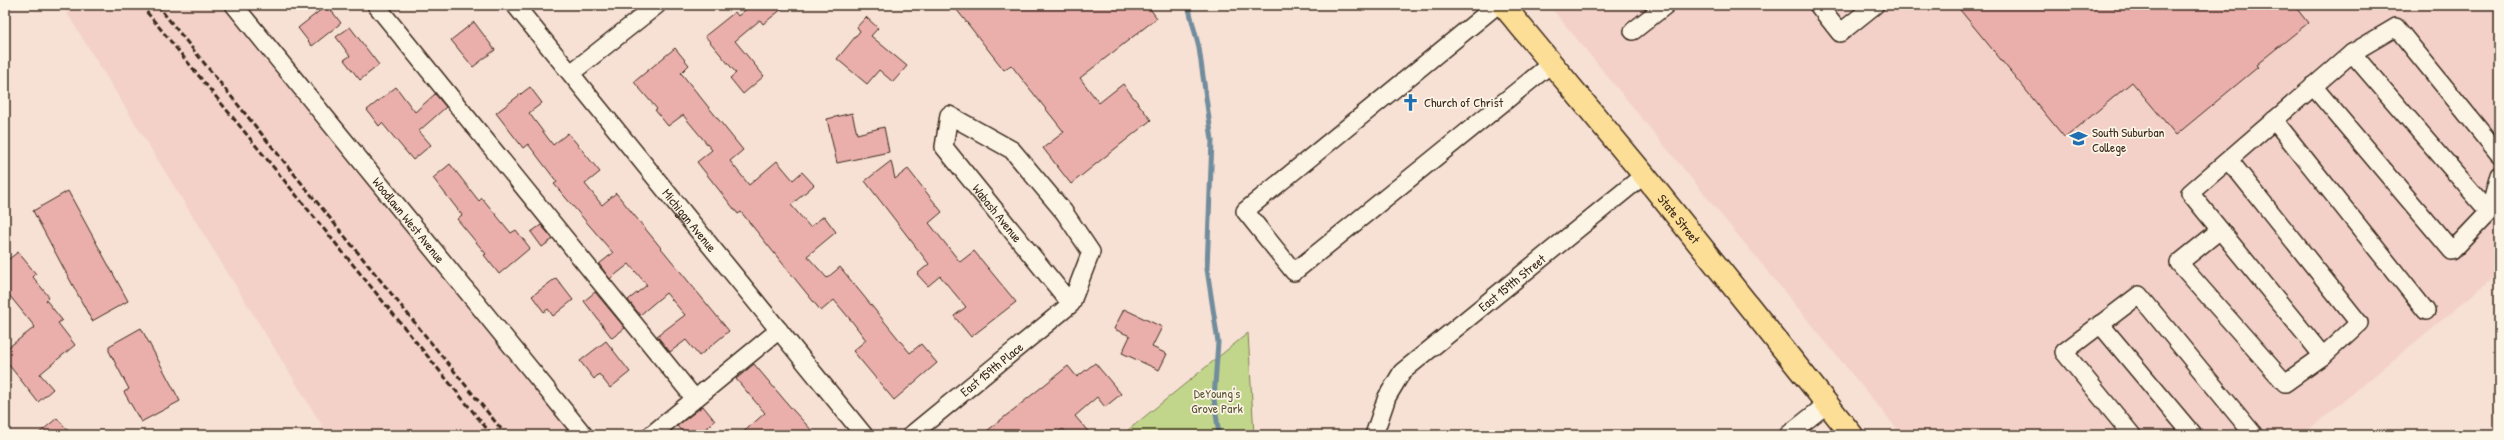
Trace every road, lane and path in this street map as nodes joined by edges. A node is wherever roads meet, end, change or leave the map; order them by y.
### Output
1 (234, 5) edge
2 (376, 5) edge
3 (515, 5) edge
4 (657, 5) edge
5 (1497, 5) edge
6 (1503, 5) edge
7 (1666, 5) edge
8 (1818, 5) edge
9 (1875, 5) edge
10 (1633, 31) dead end
11 (2352, 53) junction
12 (1552, 63) junction
13 (571, 73) junction
14 (2313, 86) junction
15 (2274, 120) junction
16 (2499, 154) edge
17 (2229, 160) junction
18 (1644, 175) junction
19 (2499, 175) edge
20 (2489, 212) junction
21 (2220, 230) junction
22 (1071, 304) junction
23 (2426, 311) dead end
24 (2100, 324) junction
25 (779, 330) junction
26 (2323, 356) junction
27 (695, 399) junction
28 (1827, 404) junction
29 (584, 435) edge
30 (651, 435) edge
31 (864, 435) edge
32 (911, 435) edge
33 (1374, 435) edge
34 (1788, 435) edge
35 (1852, 435) edge
36 (2132, 435) edge
37 (2193, 435) edge
38 (2254, 435) edge

1 - 29 street, Woodlawn West Avenue
2 - 27 street
3 - 13 street, Michigan Avenue
4 - 13 street
5 - 12 street
6 - 12 main road, State Street
7 - 10 street
8 - 9 street
11 - 14 street
11 - 16 street
11 - 20 street
12 - 18 main road, State Street
13 - 25 street, Michigan Avenue
14 - 15 street
14 - 20 street
15 - 17 street
15 - 23 street
17 - 21 street
17 - 26 street
18 - 28 main road, State Street
18 - 33 street, East 159th Street
19 - 20 street
21 - 26 street
21 - 26 street
22 - 22 street, Wabash Avenue
22 - 32 street, East 159th Place
24 - 36 street
24 - 37 street
24 - 38 street
25 - 27 street
25 - 31 street, Michigan Avenue
27 - 30 street
28 - 34 street
28 - 35 main road, State Street

